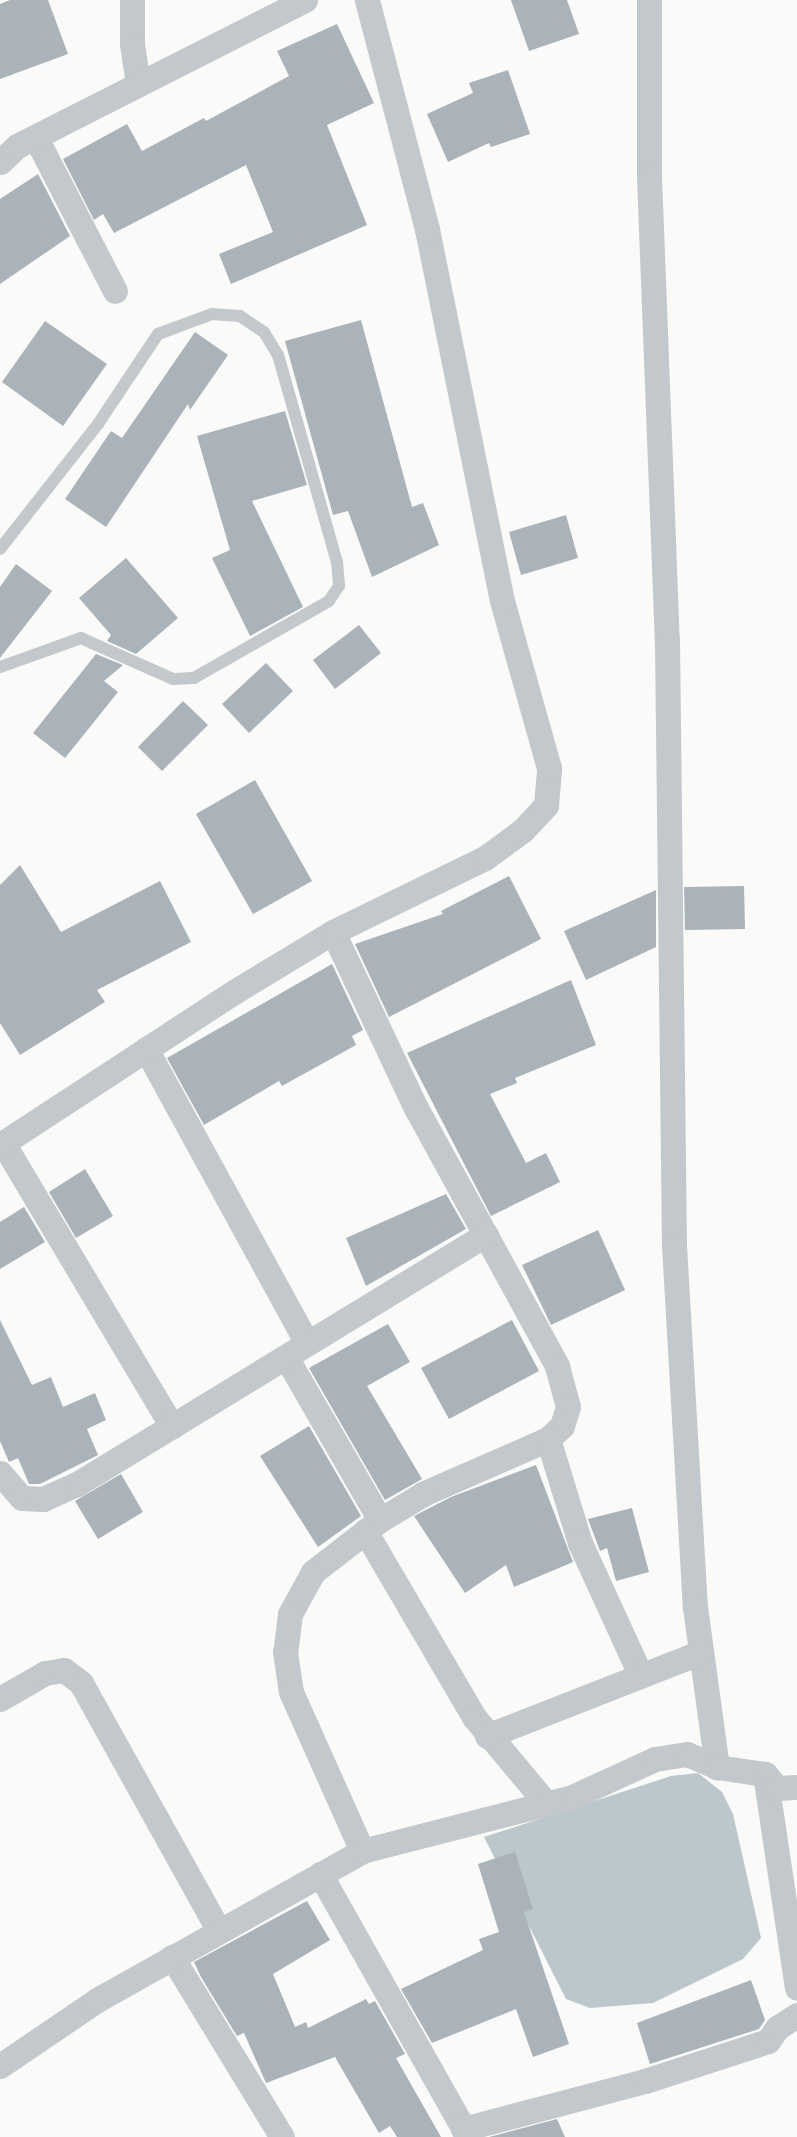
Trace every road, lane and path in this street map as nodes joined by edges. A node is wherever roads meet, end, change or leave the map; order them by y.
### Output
1 (132, 0) edge
2 (305, 0) edge
3 (367, 0) edge
4 (650, 0) edge
5 (268, 8) edge
6 (138, 84) junction
7 (13, 145) edge
8 (115, 291) dead end
9 (0, 549) edge
10 (0, 667) edge
11 (333, 932) junction
12 (146, 1049) junction
13 (2, 1144) edge
14 (486, 1234) junction
15 (307, 1343) junction
16 (286, 1357) junction
17 (172, 1426) junction
18 (548, 1439) junction
19 (0, 1473) edge
20 (373, 1526) junction
21 (701, 1652) junction
22 (641, 1676) junction
23 (0, 1699) edge
24 (487, 1736) junction
25 (717, 1768) junction
26 (765, 1774) junction
27 (797, 1786) edge
28 (546, 1803) junction
29 (362, 1852) junction
30 (320, 1874) junction
31 (219, 1932) junction
32 (172, 1957) junction
33 (797, 1988) edge
34 (797, 2015) edge
35 (0, 2066) edge
36 (466, 2133) edge
37 (282, 2137) edge

1 - 6 street
2 - 5 street
3 - 11 street
4 - 21 street
5 - 6 street
6 - 7 street
7 - 8 street
9 - 10 lane
11 - 12 street
11 - 14 street
12 - 13 street
12 - 15 street
13 - 17 street
14 - 15 street
14 - 18 street
15 - 16 street
16 - 17 street
16 - 20 street
17 - 19 street
18 - 20 street
18 - 22 street
20 - 24 street
20 - 29 street
21 - 22 street
21 - 25 street
22 - 24 street
23 - 31 street
24 - 28 street
25 - 26 street
25 - 28 street
26 - 27 street
26 - 33 street
28 - 29 street
29 - 30 street
30 - 31 street
30 - 36 street
31 - 32 street
32 - 35 street
32 - 37 street
34 - 36 street

